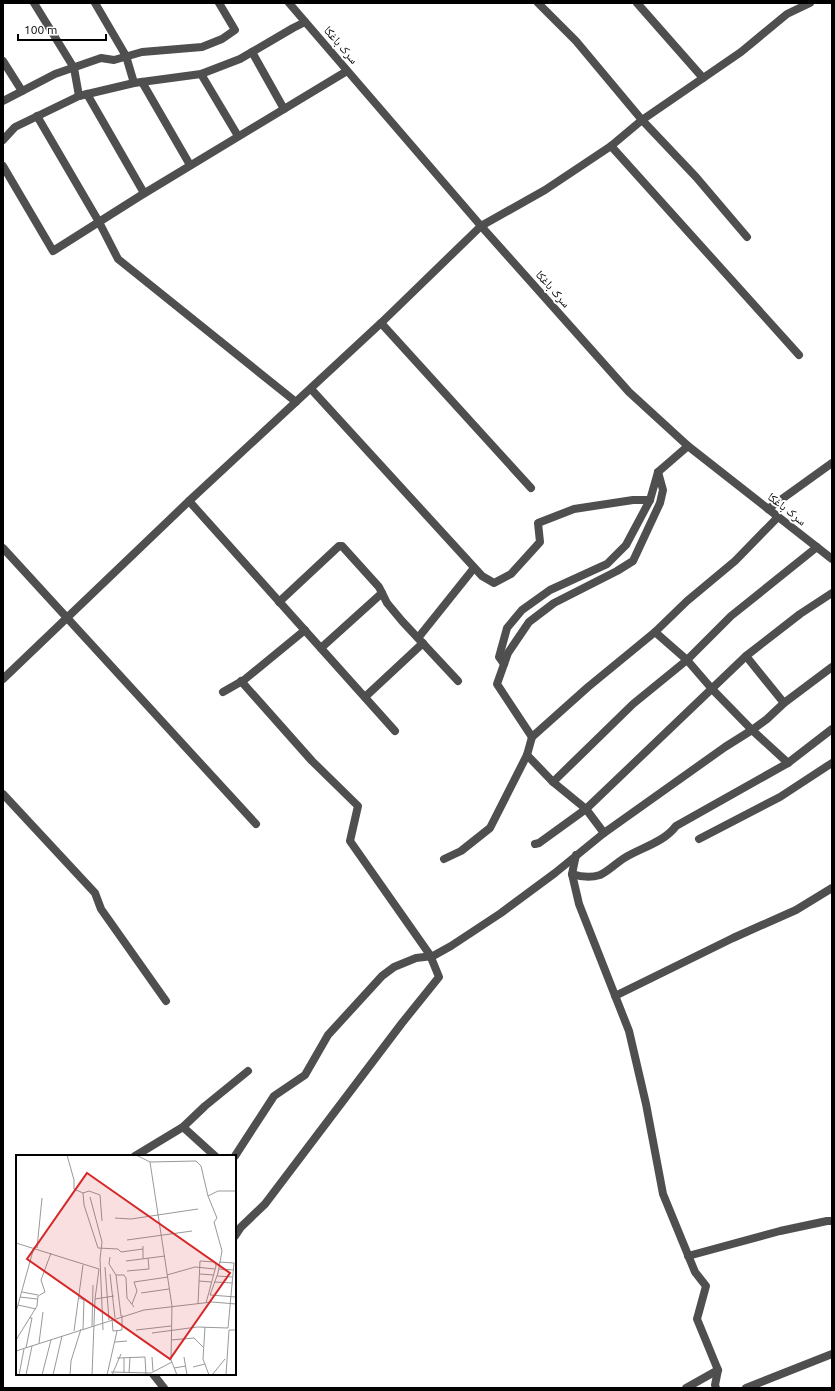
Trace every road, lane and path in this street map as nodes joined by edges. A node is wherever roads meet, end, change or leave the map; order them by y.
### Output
1 (34, 3) edge
2 (95, 3) edge
3 (219, 3) edge
4 (289, 3) edge
5 (538, 3) edge
6 (637, 3) edge
7 (810, 3) edge
8 (305, 22) junction
9 (252, 52) junction
10 (126, 56) junction
11 (3, 61) edge
12 (74, 68) junction
13 (347, 71) junction
14 (202, 74) junction
15 (703, 78) junction
16 (138, 82) junction
17 (22, 91) junction
18 (87, 94) junction
19 (79, 96) junction
20 (3, 101) edge
21 (284, 109) junction
22 (37, 116) junction
23 (642, 120) junction
24 (238, 136) junction
25 (3, 140) edge
26 (611, 146) junction
27 (3, 166) edge
28 (190, 166) junction
29 (144, 193) junction
30 (99, 222) junction
31 (481, 226) junction
32 (747, 237) dead end
33 (382, 322) junction
34 (799, 355) dead end
35 (311, 389) junction
36 (296, 402) junction
37 (688, 446) junction
38 (832, 463) edge
39 (658, 472) junction
40 (531, 488) dead end
41 (650, 500) junction
42 (189, 502) junction
43 (768, 509) junction
44 (778, 517) junction
45 (816, 547) junction
46 (3, 548) edge
47 (832, 559) edge
48 (474, 568) junction
49 (382, 593) junction
50 (832, 593) edge
51 (279, 602) junction
52 (67, 618) junction
53 (305, 630) junction
54 (655, 632) junction
55 (420, 641) junction
56 (321, 648) junction
57 (746, 656) junction
58 (687, 660) junction
59 (504, 664) junction
60 (832, 667) edge
61 (3, 679) edge
62 (241, 681) junction
63 (458, 681) dead end
64 (712, 689) junction
65 (223, 692) dead end
66 (365, 697) junction
67 (784, 703) junction
68 (832, 729) edge
69 (752, 730) junction
70 (395, 731) dead end
71 (532, 737) junction
72 (527, 755) junction
73 (788, 763) junction
74 (832, 763) edge
75 (553, 782) junction
76 (3, 794) edge
77 (586, 809) junction
78 (256, 824) dead end
79 (604, 833) junction
80 (699, 839) dead end
81 (535, 844) dead end
82 (576, 855) junction
83 (444, 859) dead end
84 (572, 874) junction
85 (832, 888) edge
86 (430, 955) junction
87 (615, 996) junction
88 (166, 1001) dead end
89 (248, 1071) dead end
90 (183, 1127) junction
91 (137, 1155) edge
92 (214, 1155) edge
93 (236, 1155) edge
94 (832, 1221) edge
95 (236, 1234) edge
96 (688, 1256) junction
97 (832, 1354) edge
98 (718, 1370) junction
99 (154, 1375) edge
100 (164, 1388) edge
101 (686, 1388) edge
102 (716, 1388) edge
103 (746, 1388) edge

1 - 12 street
2 - 10 street
3 - 10 street
4 - 8 street, سرک باغکا
5 - 23 street
6 - 15 street
7 - 15 street
8 - 9 street
8 - 13 street, سرک باغکا
9 - 14 street
9 - 21 street
10 - 12 street
10 - 16 street
11 - 17 street
12 - 17 street
12 - 19 street
13 - 21 street
13 - 31 street, سرک باغکا
14 - 16 street
14 - 24 street
15 - 23 street
16 - 18 street
16 - 28 street
17 - 20 street
18 - 19 street
18 - 29 street
19 - 22 street
21 - 24 street
22 - 25 street
22 - 30 street
23 - 26 street
23 - 32 street
24 - 28 street
26 - 31 street
26 - 34 street
27 - 30 street
28 - 29 street
29 - 30 street
30 - 36 street
31 - 33 street
31 - 37 street, سرک باغکا
33 - 35 street
33 - 40 street
35 - 36 street
35 - 48 street
36 - 42 street
37 - 39 street
37 - 43 street, سرک باغکا
38 - 43 street
39 - 41 street
39 - 59 street
41 - 48 street
41 - 59 street
42 - 51 street
42 - 52 street
43 - 44 street, سرک باغکا
44 - 45 street, سرک باغکا
44 - 54 street
45 - 47 street, سرک باغکا
45 - 58 street
46 - 52 street
48 - 55 street
49 - 51 street
49 - 55 street
49 - 56 street
50 - 57 street
51 - 53 street
52 - 61 street
52 - 78 street
53 - 56 street
53 - 62 street
54 - 58 street
54 - 71 street
55 - 63 street
55 - 66 street
56 - 66 street
57 - 64 street
57 - 67 street
58 - 64 street
58 - 75 street
59 - 71 street
60 - 67 street
62 - 65 street
62 - 86 street
64 - 69 street
64 - 77 street
66 - 70 street
67 - 69 street
68 - 73 street
69 - 73 street
69 - 79 street
71 - 72 street
72 - 75 street
72 - 83 street
73 - 84 street
74 - 80 street
75 - 77 street
76 - 88 street
77 - 79 street
77 - 81 street
79 - 82 street
82 - 84 street
82 - 86 street
84 - 87 street
85 - 87 street
86 - 93 street
86 - 95 street
87 - 96 street
89 - 90 street
90 - 91 street
90 - 92 street
94 - 96 street
96 - 98 street
97 - 103 street
98 - 101 street
98 - 102 street
99 - 100 street

